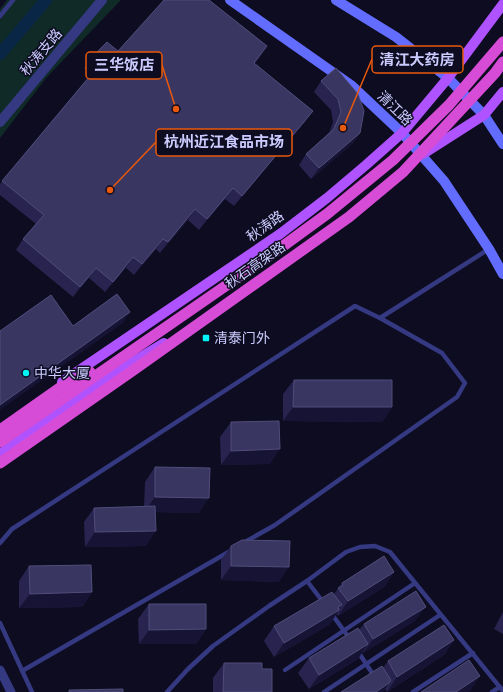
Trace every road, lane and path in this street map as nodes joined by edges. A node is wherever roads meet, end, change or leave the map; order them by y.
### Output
1 (13, 0) edge
2 (102, 0) edge
3 (230, 0) edge
4 (336, 0) edge
5 (503, 4) edge
6 (0, 16) edge
7 (503, 42) edge
8 (503, 62) edge
9 (448, 78) junction
10 (503, 92) edge
11 (484, 115) junction
12 (0, 122) edge
13 (402, 133) junction
14 (503, 144) edge
15 (420, 155) junction
16 (489, 249) junction
17 (503, 274) edge
18 (215, 312) junction
19 (380, 318) junction
20 (128, 353) junction
21 (0, 424) edge
22 (0, 430) edge
23 (0, 442) edge
24 (0, 454) edge
25 (0, 463) edge
26 (0, 473) edge
27 (0, 543) edge
28 (241, 545) edge
29 (234, 549) edge
30 (307, 581) junction
31 (415, 583) junction
32 (440, 614) junction
33 (0, 624) edge
34 (344, 630) junction
35 (352, 641) edge
36 (355, 647) edge
37 (473, 653) junction
38 (366, 664) junction
39 (0, 670) edge
40 (285, 670) dead end
41 (22, 671) junction
42 (376, 681) edge
43 (501, 689) edge
44 (11, 692) edge
45 (32, 692) edge
46 (167, 692) edge
47 (324, 692) edge
48 (413, 692) edge
49 (492, 692) edge

1 - 6 lane
2 - 12 street, 秋涛支路
3 - 13 main road, 清江路
4 - 9 main road
5 - 9 main road, 秋涛路
7 - 20 highway, 秋石高架路
8 - 18 highway, 秋石高架路
9 - 11 main road
9 - 13 main road, 秋涛路
10 - 11 main road
11 - 14 main road
11 - 15 main road
13 - 15 main road, 清江路
13 - 21 main road, 秋涛路
15 - 16 main road, 清江路
15 - 24 main road
16 - 17 main road, 清江路
16 - 19 lane
18 - 25 highway, 秋石高架路
18 - 26 highway
19 - 27 lane
19 - 28 lane
20 - 22 highway
20 - 23 highway, 秋石高架路
29 - 41 lane
30 - 31 lane
30 - 34 lane
30 - 46 lane
31 - 32 lane
31 - 34 lane
32 - 37 lane
32 - 38 lane
33 - 41 lane
34 - 35 lane
34 - 40 lane
36 - 38 lane
37 - 43 lane
37 - 48 lane
38 - 42 lane
38 - 47 lane
39 - 44 street
41 - 45 lane
43 - 49 lane

